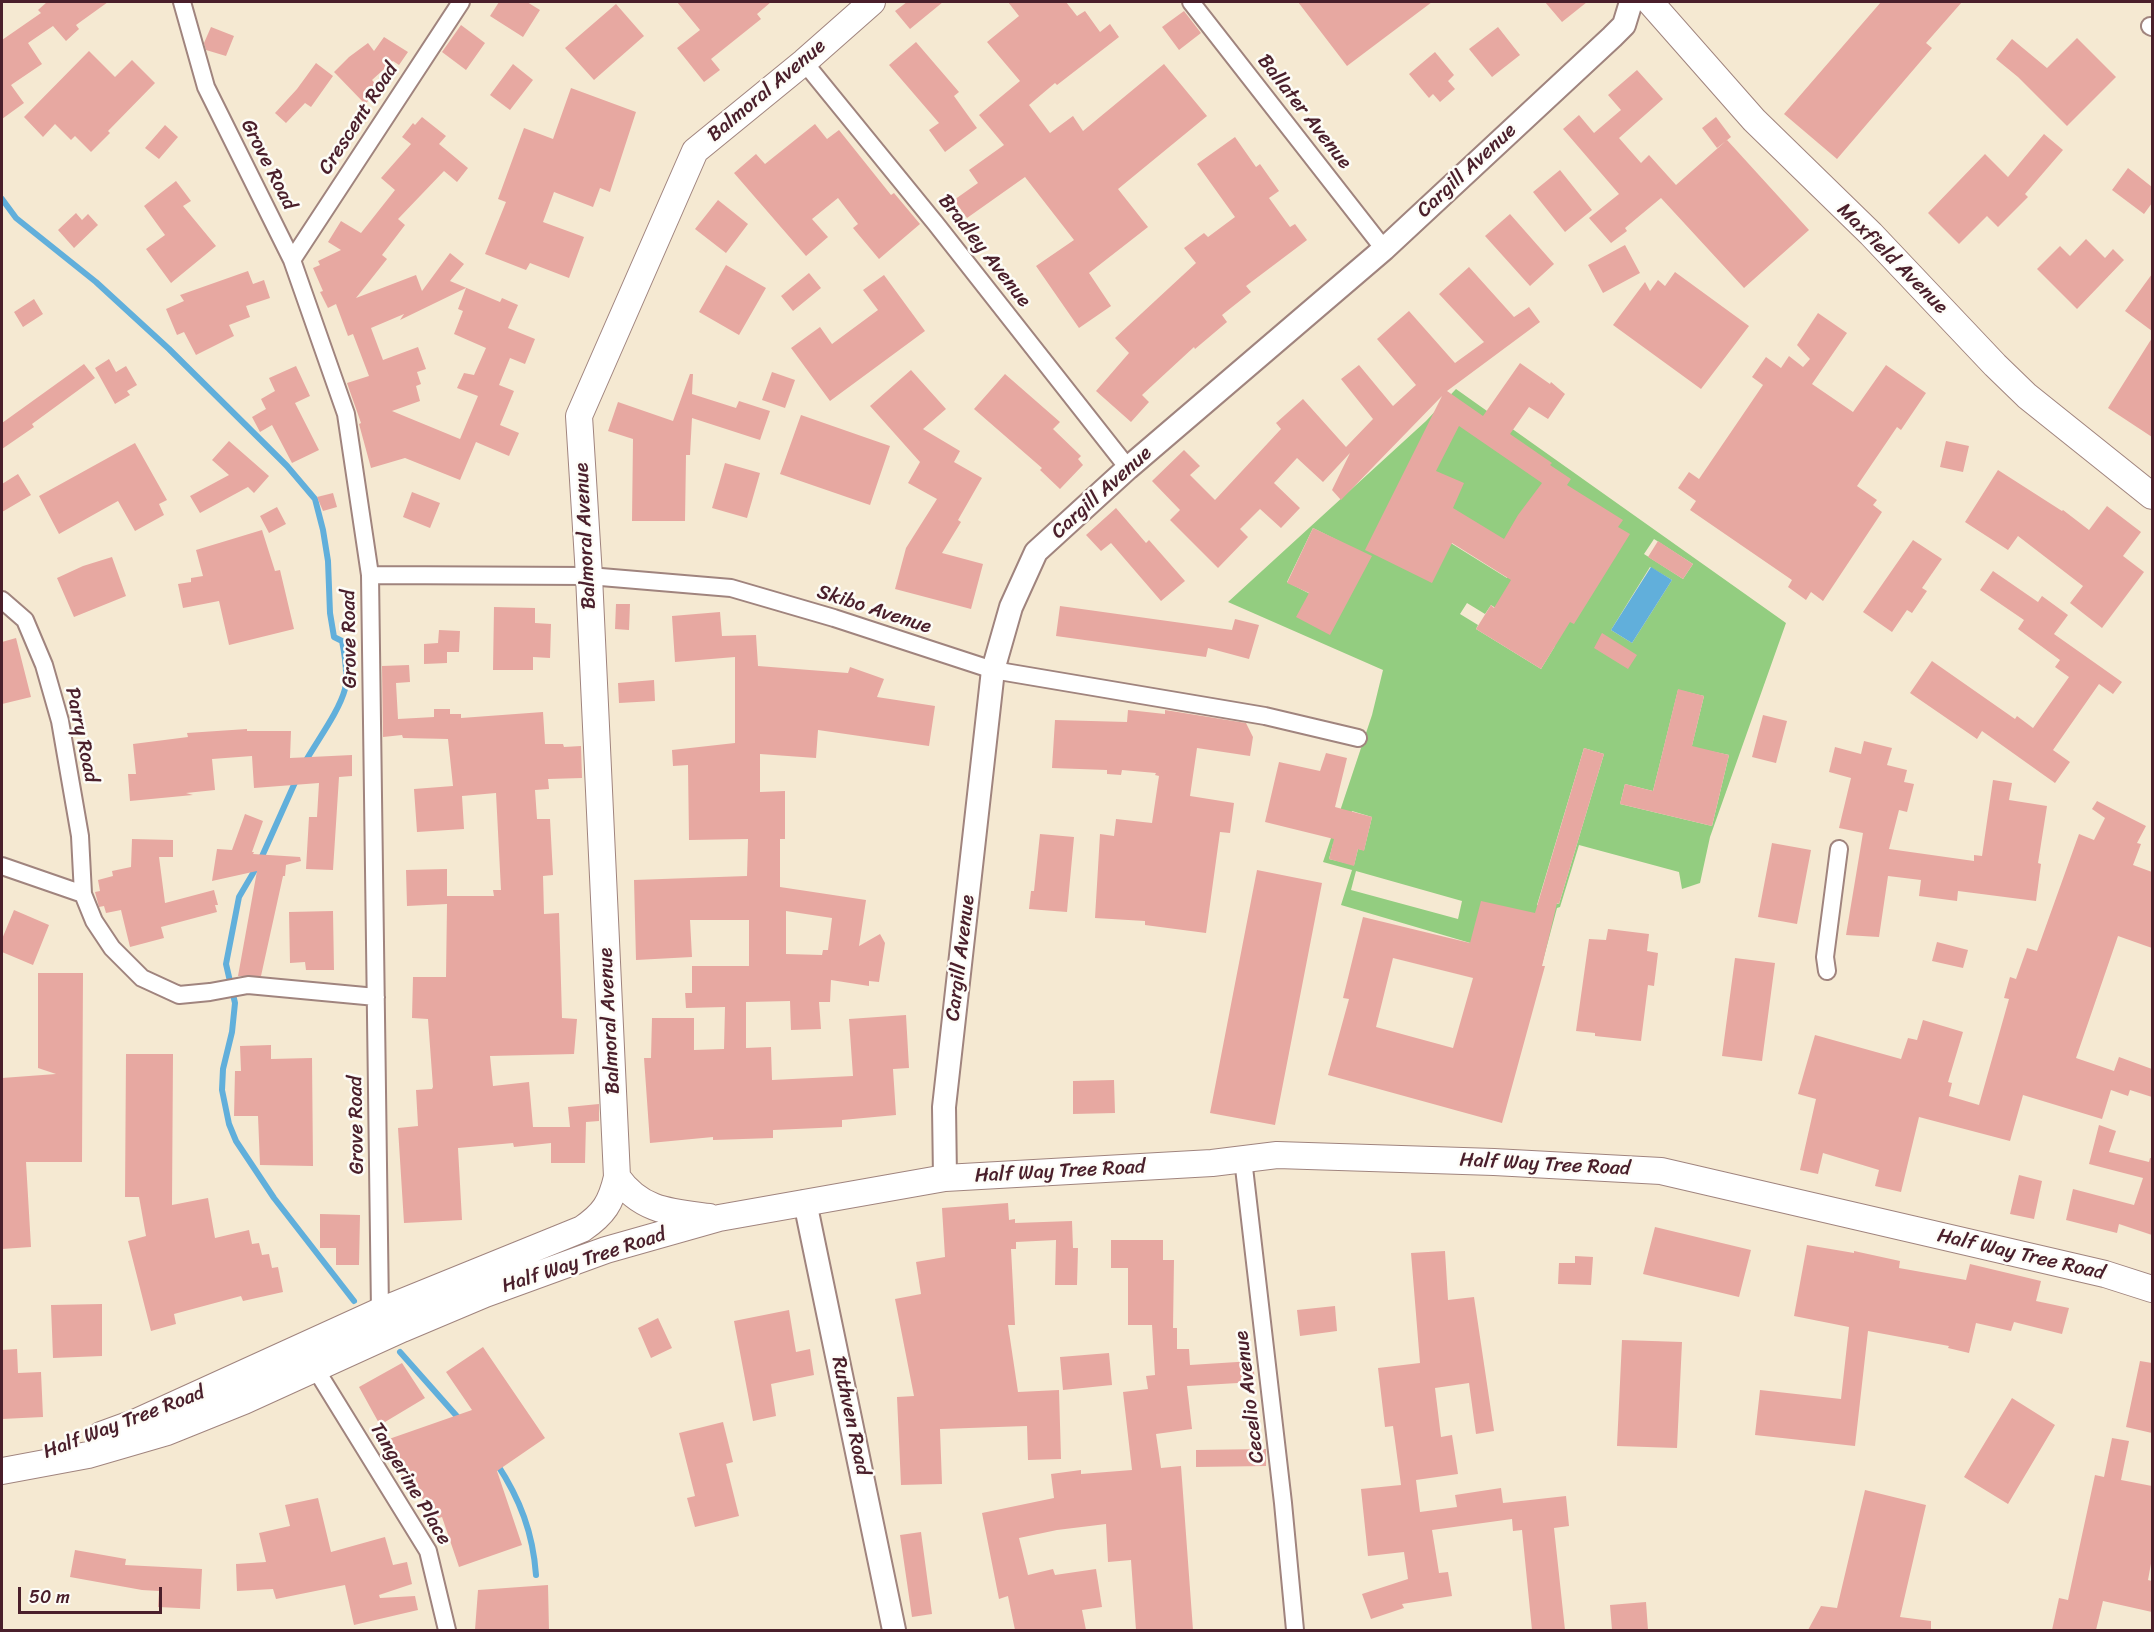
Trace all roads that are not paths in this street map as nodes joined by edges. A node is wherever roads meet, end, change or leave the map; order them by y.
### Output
1 (461, 2) edge
2 (872, 2) edge
3 (1191, 2) edge
4 (1631, 2) edge
5 (1650, 2) edge
6 (186, 6) edge
7 (804, 62) junction
8 (1384, 249) junction
9 (292, 260) junction
10 (1128, 468) junction
11 (2152, 496) edge
12 (370, 575) junction
13 (589, 576) junction
14 (2, 600) edge
15 (993, 670) junction
16 (1358, 738) dead end
17 (1839, 849) dead end
18 (2, 866) edge
19 (83, 894) junction
20 (1827, 971) dead end
21 (376, 997) junction
22 (1243, 1159) junction
23 (617, 1177) junction
24 (945, 1178) junction
25 (805, 1202) junction
26 (719, 1218) junction
27 (2152, 1289) edge
28 (380, 1311) junction
29 (315, 1368) junction
30 (2, 1470) edge
31 (447, 1630) edge
32 (894, 1630) edge
33 (1295, 1630) edge

1 - 9 street, Crescent Road
2 - 7 main road, Balmoral Avenue
3 - 8 street, Ballater Avenue
4 - 8 main road, Cargill Avenue
5 - 11 main road, Maxfield Avenue
6 - 9 street, Grove Road
7 - 10 street, Bradley Avenue
7 - 13 main road, Balmoral Avenue
8 - 10 main road, Cargill Avenue
9 - 12 street, Grove Road
10 - 15 main road, Cargill Avenue
12 - 13 street, Skibo Avenue
12 - 21 street, Grove Road
13 - 15 street, Skibo Avenue
13 - 23 main road, Balmoral Avenue
14 - 19 street, Parry Road
15 - 16 street, Skibo Avenue
15 - 24 main road, Cargill Avenue
17 - 20 street
18 - 19 street
19 - 21 street, Parry Road
21 - 28 street, Grove Road
22 - 24 main road, Half Way Tree Road
22 - 27 main road, Half Way Tree Road
22 - 33 street, Cecelio Avenue
23 - 26 main road
23 - 28 main road, Half Way Tree Road
24 - 25 main road, Half Way Tree Road
25 - 26 main road, Half Way Tree Road
25 - 32 main road, Ruthven Road
26 - 29 main road, Half Way Tree Road
28 - 30 main road, Half Way Tree Road
29 - 30 main road, Half Way Tree Road
29 - 31 street, Tangerine Place

